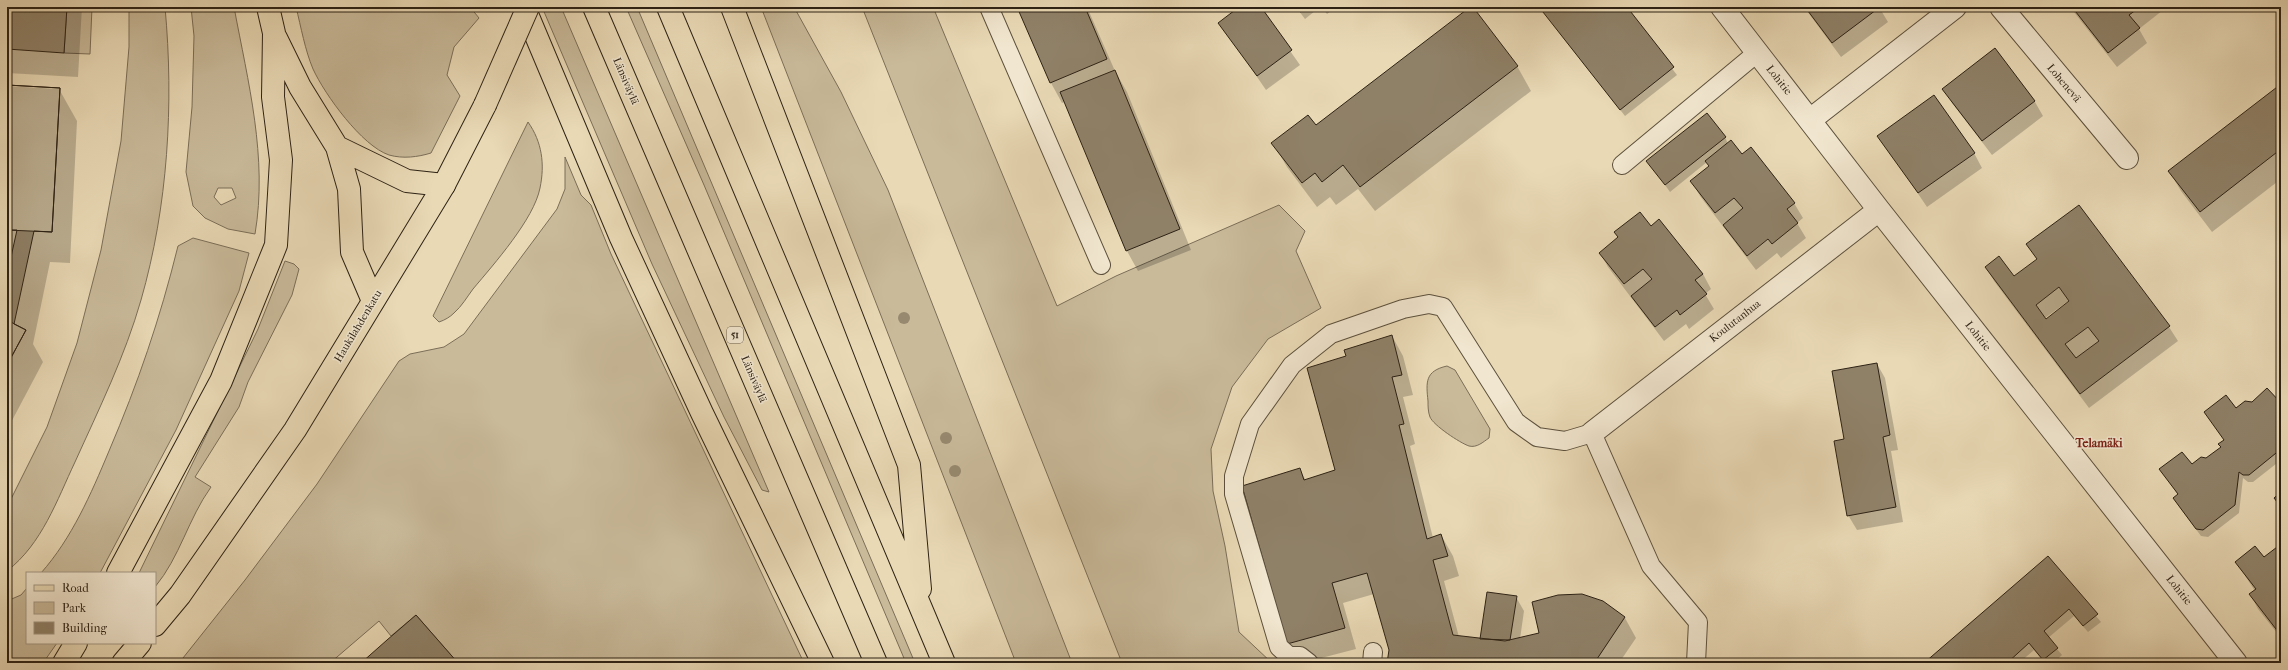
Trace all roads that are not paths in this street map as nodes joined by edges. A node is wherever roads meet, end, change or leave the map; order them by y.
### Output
1 (268, 7) edge
2 (524, 7) edge
3 (528, 7) edge
4 (594, 7) edge
5 (668, 7) edge
6 (732, 7) edge
7 (988, 7) edge
8 (1722, 7) edge
9 (1955, 7) edge
10 (2001, 7) edge
11 (274, 34) junction
12 (1758, 52) junction
13 (1810, 120) junction
14 (337, 147) junction
15 (2127, 158) dead end
16 (1622, 165) dead end
17 (444, 185) junction
18 (1879, 210) junction
19 (1101, 265) dead end
20 (373, 301) junction
21 (1592, 433) junction
22 (119, 572) edge
23 (922, 610) junction
24 (156, 624) edge
25 (75, 644) edge
26 (64, 663) edge
27 (823, 663) edge
28 (876, 663) edge
29 (944, 663) edge
30 (1309, 663) edge
31 (1696, 663) edge
32 (2236, 663) edge

1 - 11 main road
2 - 27 main road
3 - 17 main road, Haukilahdenkatu, bridge
4 - 28 main road, Länsiväylä / 51
5 - 23 main road
6 - 23 main road
7 - 19 lane
8 - 12 street, Lohitie
9 - 13 street
10 - 15 street, Lohenevä
11 - 14 main road
11 - 22 main road
12 - 13 street, Lohitie
12 - 16 lane
13 - 18 street, Lohitie
14 - 17 main road
14 - 20 main road
17 - 20 main road, Haukilahdenkatu
18 - 21 street, Koulutanhua
18 - 32 street, Lohitie
20 - 24 main road, Haukilahdenkatu
21 - 30 lane
21 - 31 lane
23 - 29 main road
25 - 26 main road

